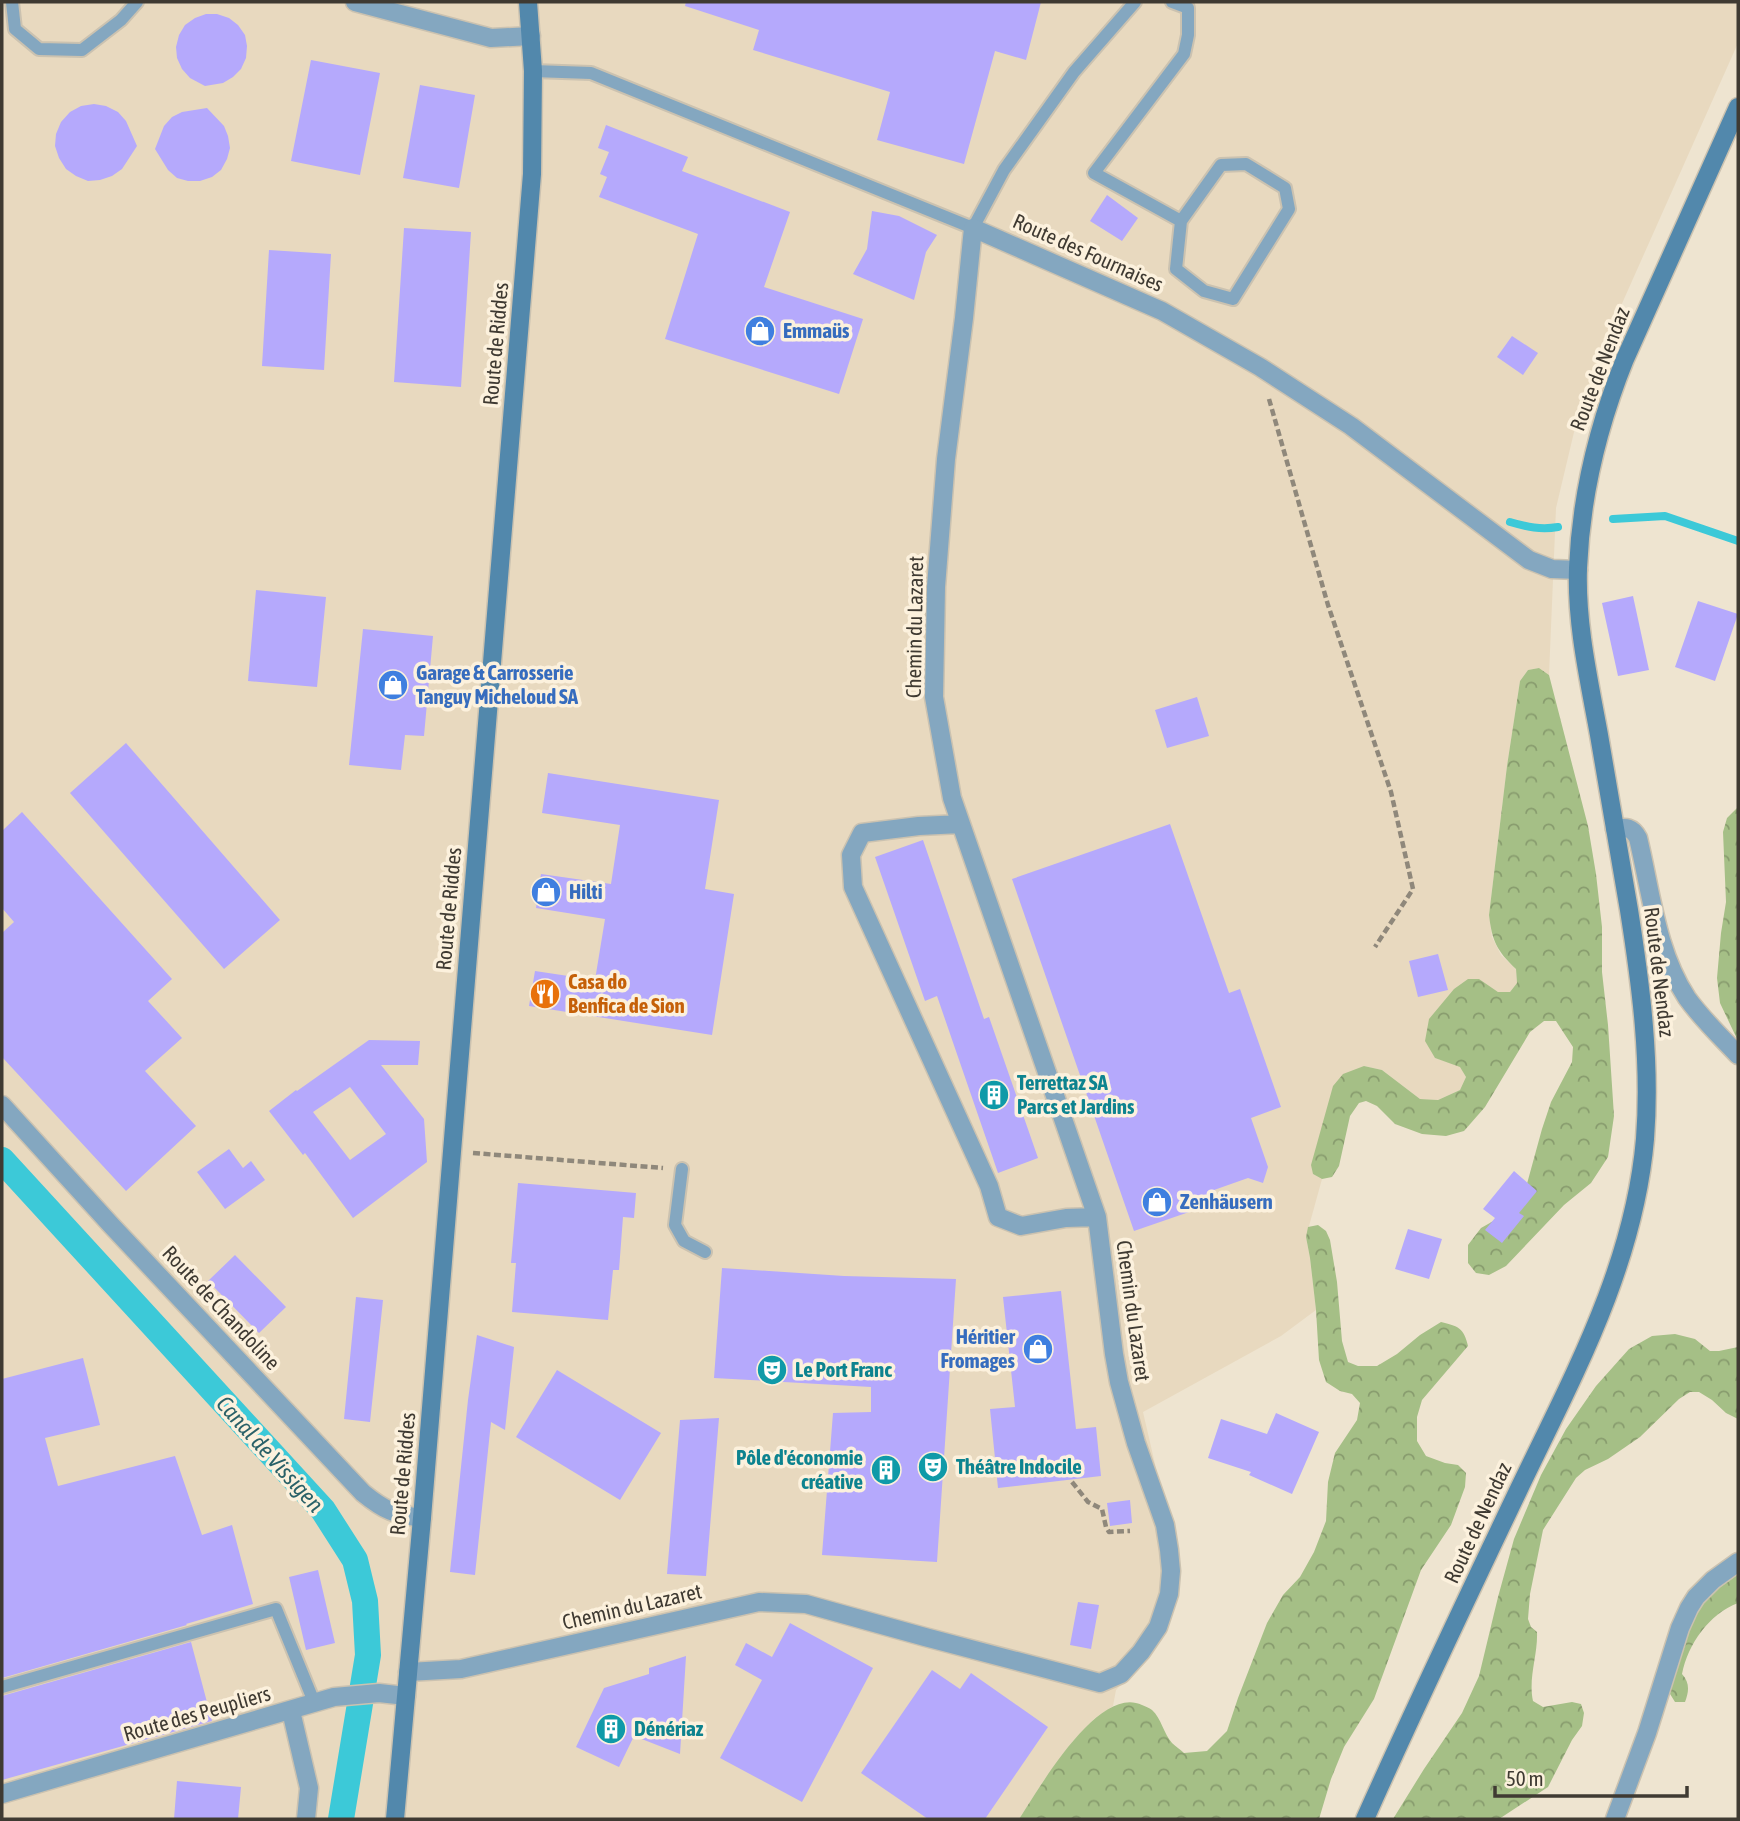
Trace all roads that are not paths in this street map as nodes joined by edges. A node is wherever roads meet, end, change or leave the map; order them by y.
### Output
1 (12, 2) edge
2 (137, 2) edge
3 (355, 2) edge
4 (528, 2) edge
5 (1135, 2) edge
6 (1172, 2) edge
7 (531, 36) junction
8 (533, 71) junction
9 (1738, 107) edge
10 (1181, 221) junction
11 (973, 228) junction
12 (1578, 570) junction
13 (961, 824) junction
14 (1615, 829) junction
15 (1738, 1055) edge
16 (2, 1105) edge
17 (682, 1170) road end
18 (1097, 1217) junction
19 (705, 1252) dead end
20 (422, 1518) junction
21 (1738, 1562) edge
22 (408, 1672) junction
23 (2, 1687) edge
24 (406, 1696) junction
25 (314, 1702) junction
26 (291, 1711) junction
27 (2, 1794) edge
28 (1613, 1818) edge
29 (306, 1819) edge
30 (396, 1819) edge
31 (1365, 1819) edge

1 - 2 lane
3 - 7 street
4 - 7 street, Route de Riddes
5 - 11 lane
6 - 10 lane
7 - 8 street, Route de Riddes
8 - 11 lane, Route des Fournaises
8 - 20 street, Route de Riddes
9 - 12 street, Route de Nendaz
10 - 10 lane
11 - 12 street, Route des Fournaises
11 - 13 street, Chemin du Lazaret
12 - 14 street, Route de Nendaz
13 - 18 street, Chemin du Lazaret
13 - 18 street
14 - 15 street
14 - 31 street, Route de Nendaz
16 - 20 street, Route de Chandoline
17 - 19 lane
18 - 22 street, Chemin du Lazaret
20 - 22 street, Route de Riddes
21 - 28 street
22 - 24 street, Route de Riddes
23 - 25 lane
24 - 25 street, Route des Peupliers
24 - 30 street, Route de Riddes
25 - 26 street, Route des Peupliers
26 - 27 street, Route des Peupliers
26 - 29 street

